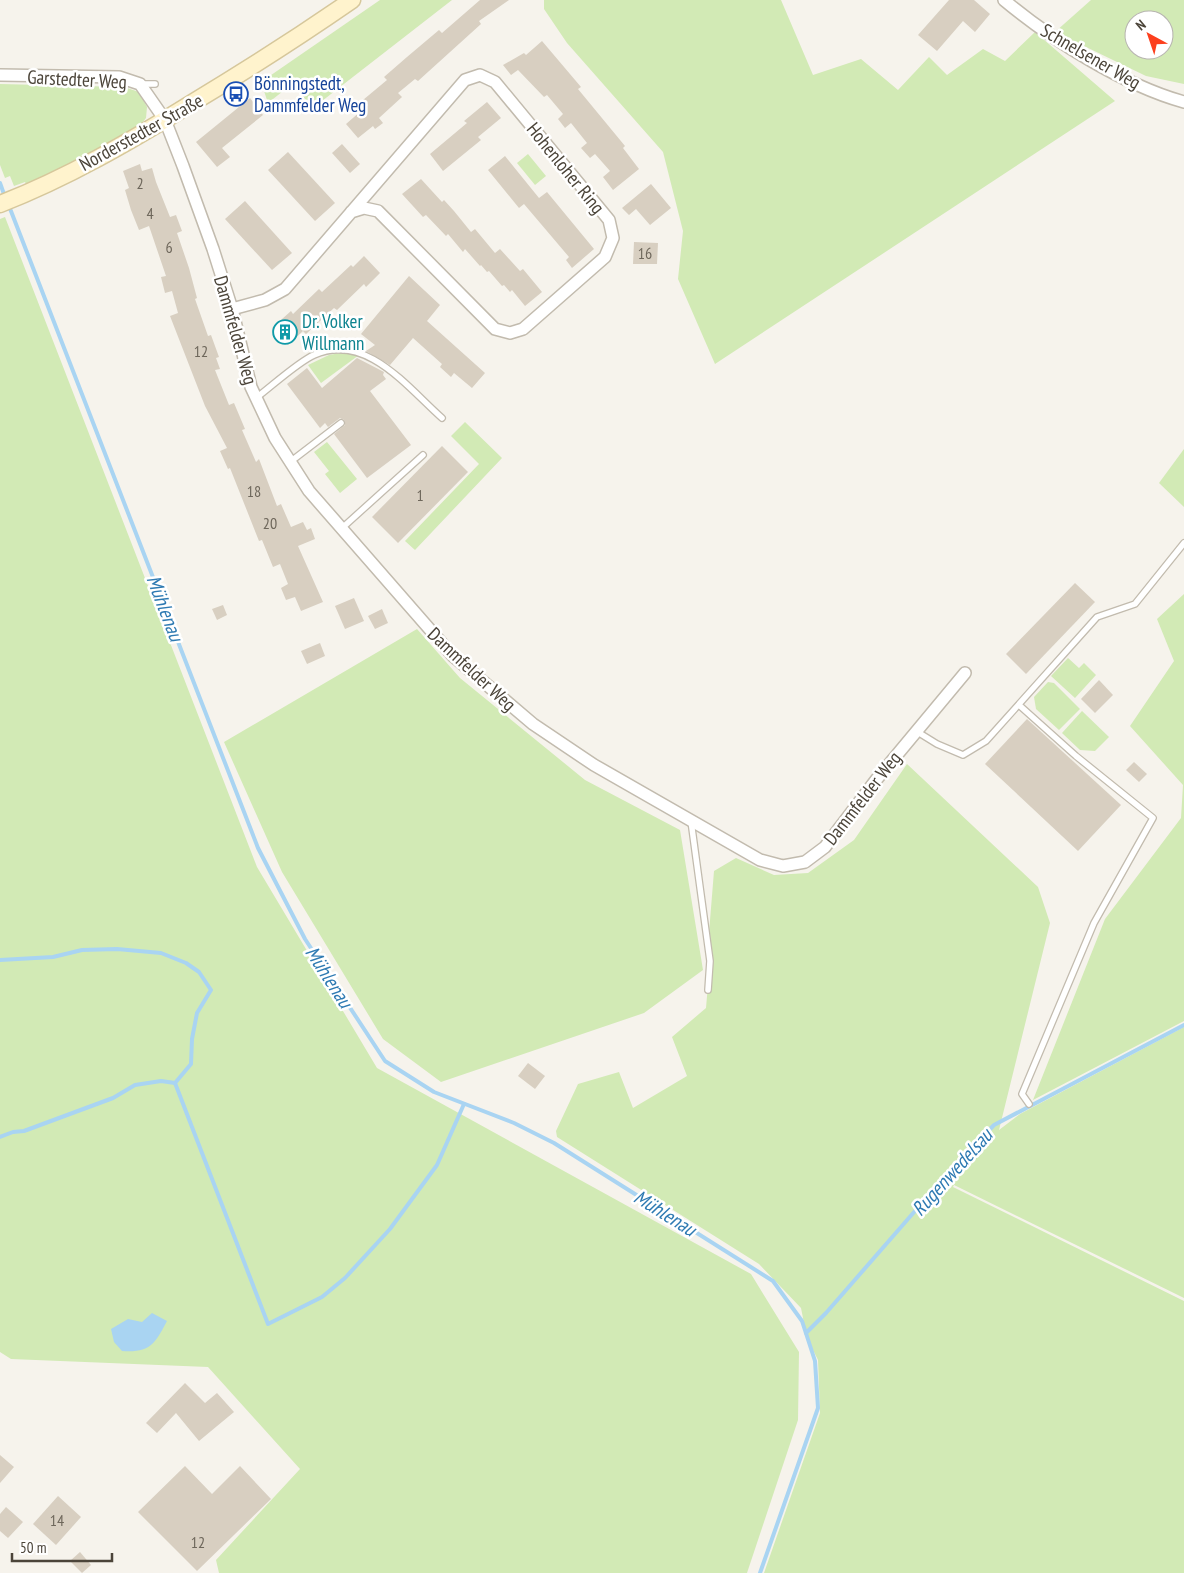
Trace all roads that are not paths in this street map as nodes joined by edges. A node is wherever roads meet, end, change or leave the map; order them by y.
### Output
1 (352, 0) edge
2 (1004, 0) edge
3 (0, 75) edge
4 (140, 84) junction
5 (155, 84) dead end
6 (1184, 102) edge
7 (165, 120) junction
8 (0, 204) edge
9 (351, 212) junction
10 (232, 309) junction
11 (256, 398) junction
12 (442, 418) dead end
13 (341, 423) dead end
14 (424, 455) dead end
15 (290, 462) junction
16 (341, 529) junction
17 (1184, 543) edge
18 (965, 673) dead end
19 (1019, 705) junction
20 (916, 731) junction
21 (692, 821) junction
22 (708, 990) dead end
23 (1029, 1104) dead end

1 - 7 main road, Norderstedter Straße
2 - 6 street, Schnelsener Weg
3 - 4 street, Garstedter Weg
4 - 5 lane
4 - 7 street, Garstedter Weg
7 - 8 main road, Norderstedter Straße
7 - 10 street, Dammfelder Weg
9 - 9 street, Hohenloher Ring
9 - 10 street, Hohenloher Ring
10 - 11 street, Dammfelder Weg
11 - 12 lane
11 - 15 street, Dammfelder Weg
13 - 15 lane
14 - 16 lane
15 - 16 street, Dammfelder Weg
16 - 21 street, Dammfelder Weg
17 - 19 lane
18 - 20 street, Dammfelder Weg
19 - 20 lane
19 - 23 lane
20 - 21 street, Dammfelder Weg
21 - 22 lane

